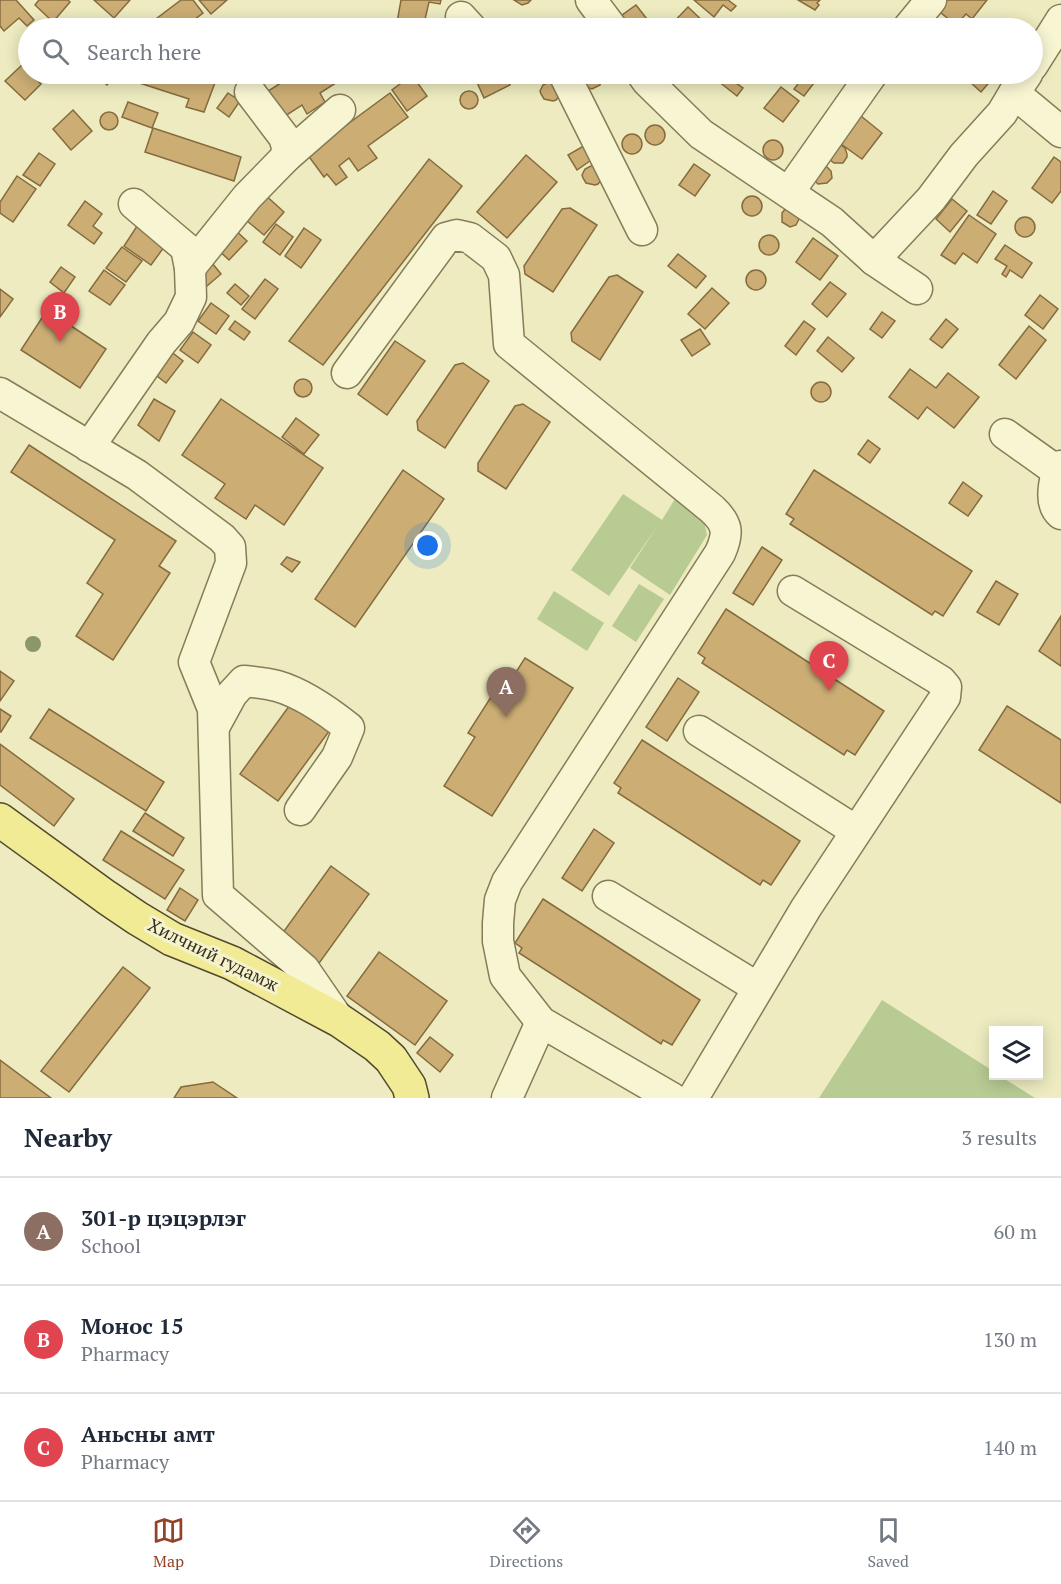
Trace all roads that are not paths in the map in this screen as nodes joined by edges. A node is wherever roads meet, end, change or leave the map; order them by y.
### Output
1 (591, 0) edge
2 (931, 0) edge
3 (604, 18) edge
4 (916, 18) edge
5 (1061, 20) edge
6 (1043, 49) edge
7 (569, 84) edge
8 (650, 84) edge
9 (865, 84) edge
10 (1020, 84) edge
11 (1022, 84) edge
12 (250, 92) dead end
13 (340, 110) dead end
14 (1061, 132) edge
15 (285, 157) junction
16 (789, 192) junction
17 (134, 204) dead end
18 (642, 230) dead end
19 (874, 260) junction
20 (190, 268) junction
21 (917, 289) dead end
22 (347, 373) dead end
23 (0, 393) edge
24 (1005, 434) dead end
25 (89, 447) junction
26 (1059, 468) edge
27 (1061, 514) edge
28 (793, 591) dead end
29 (214, 727) junction
30 (699, 731) dead end
31 (300, 810) dead end
32 (0, 820) edge
33 (856, 831) junction
34 (609, 896) dead end
35 (758, 988) junction
36 (339, 1020) junction
37 (541, 1022) junction
38 (412, 1098) edge
39 (507, 1098) edge
40 (672, 1098) edge
41 (693, 1098) edge

1 - 3 street
2 - 4 street
5 - 6 street
7 - 18 street
8 - 16 street
9 - 16 street
10 - 19 street
11 - 14 street
12 - 15 street
13 - 15 street
15 - 20 street
16 - 19 street
17 - 20 street
19 - 21 street
20 - 25 street
22 - 37 street
23 - 25 street
24 - 26 street
25 - 29 street
26 - 27 street
28 - 33 street
29 - 31 street
29 - 36 street
30 - 33 street
32 - 36 main road, Хилчний гудамж
33 - 35 street
34 - 35 street
35 - 41 street
36 - 38 main road, Хилчний гудамж
37 - 39 street
37 - 40 street

